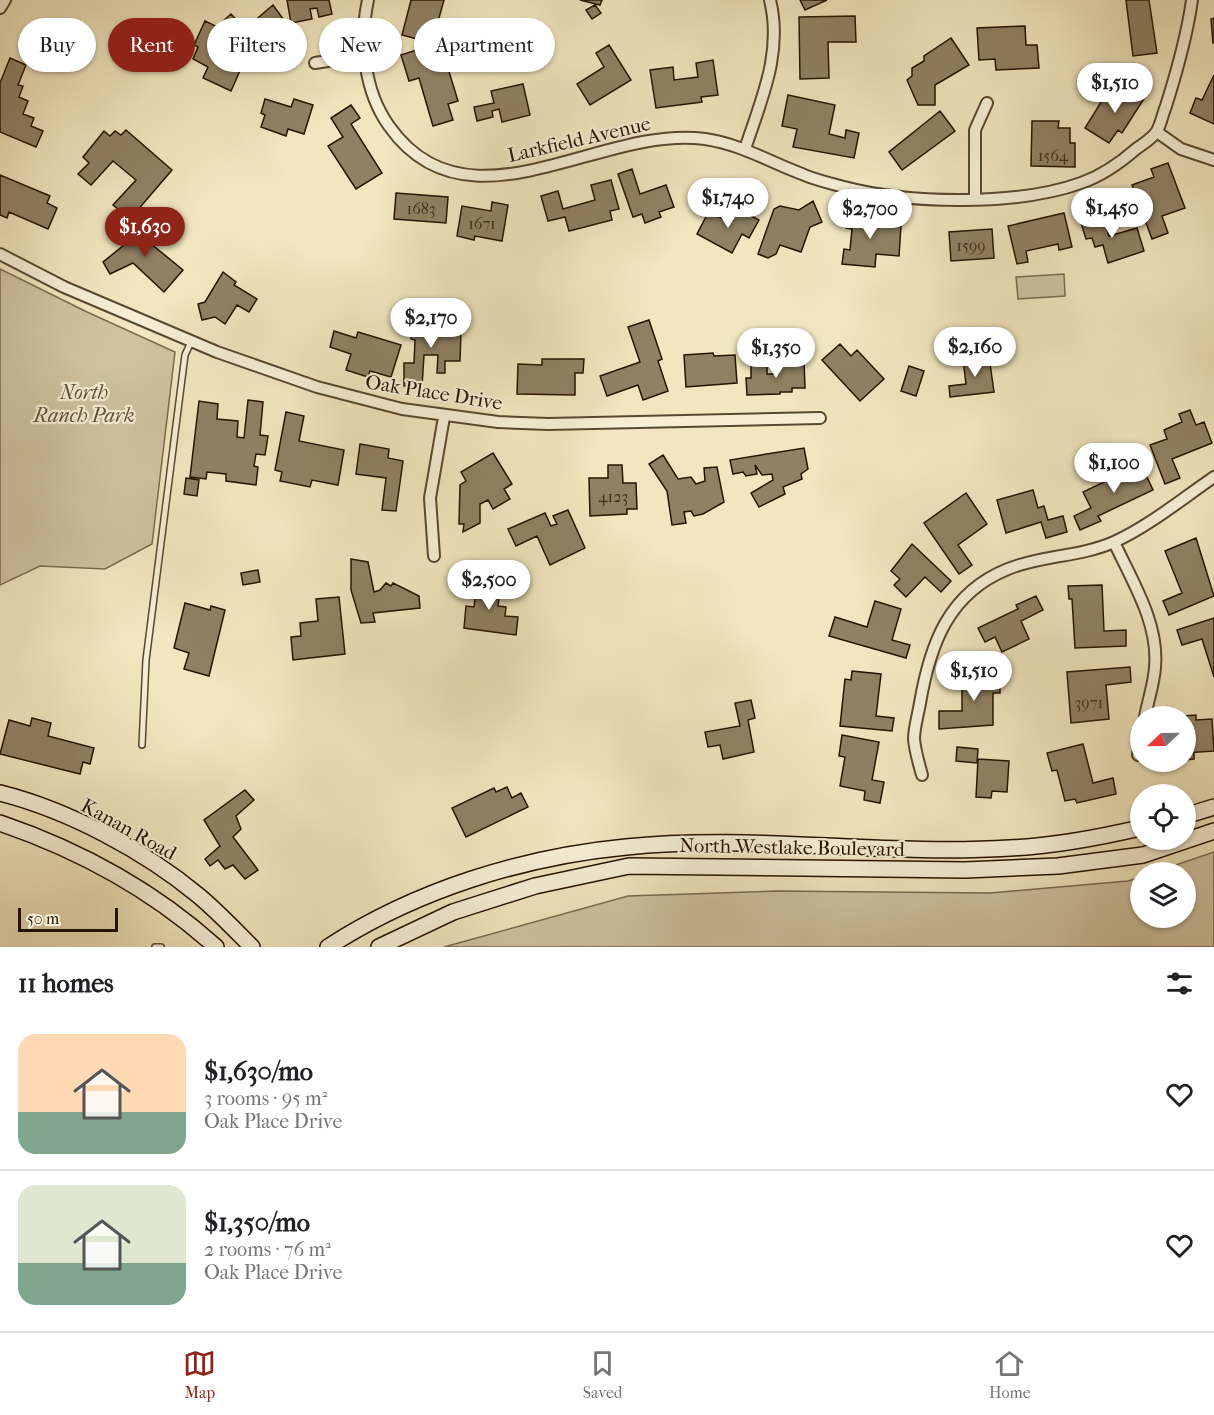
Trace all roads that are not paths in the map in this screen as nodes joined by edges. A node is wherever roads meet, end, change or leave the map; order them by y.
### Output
1 (5, 0) edge
2 (368, 0) edge
3 (770, 0) edge
4 (1192, 0) edge
5 (0, 8) edge
6 (365, 18) edge
7 (319, 62) edge
8 (315, 63) dead end
9 (369, 72) edge
10 (987, 103) dead end
11 (1157, 132) junction
12 (745, 149) junction
13 (1214, 160) edge
14 (975, 200) junction
15 (0, 254) edge
16 (191, 342) junction
17 (444, 417) junction
18 (820, 418) dead end
19 (1214, 477) edge
20 (1114, 542) junction
21 (435, 556) dead end
22 (1147, 706) edge
23 (142, 745) dead end
24 (922, 775) dead end
25 (0, 793) edge
26 (1214, 807) edge
27 (1196, 813) edge
28 (0, 823) edge
29 (1130, 830) edge
30 (1214, 831) edge
31 (156, 947) edge
32 (161, 947) edge
33 (216, 947) edge
34 (252, 947) edge
35 (328, 947) edge
36 (379, 947) edge

1 - 5 street
2 - 6 street, Larkfield Avenue
3 - 12 street
4 - 11 street
7 - 8 street
9 - 12 street, Larkfield Avenue
10 - 14 street
11 - 13 street
11 - 14 street, Larkfield Avenue
12 - 14 street, Larkfield Avenue
15 - 16 street, Oak Place Drive
16 - 17 street, Oak Place Drive
16 - 23 lane
17 - 18 street, Oak Place Drive
17 - 21 street
19 - 20 street
20 - 22 street
20 - 24 street
25 - 34 main road, Kanan Road
26 - 27 main road
28 - 33 main road
29 - 35 main road, North Westlake Boulevard
30 - 36 main road, North Westlake Boulevard
31 - 32 lane

